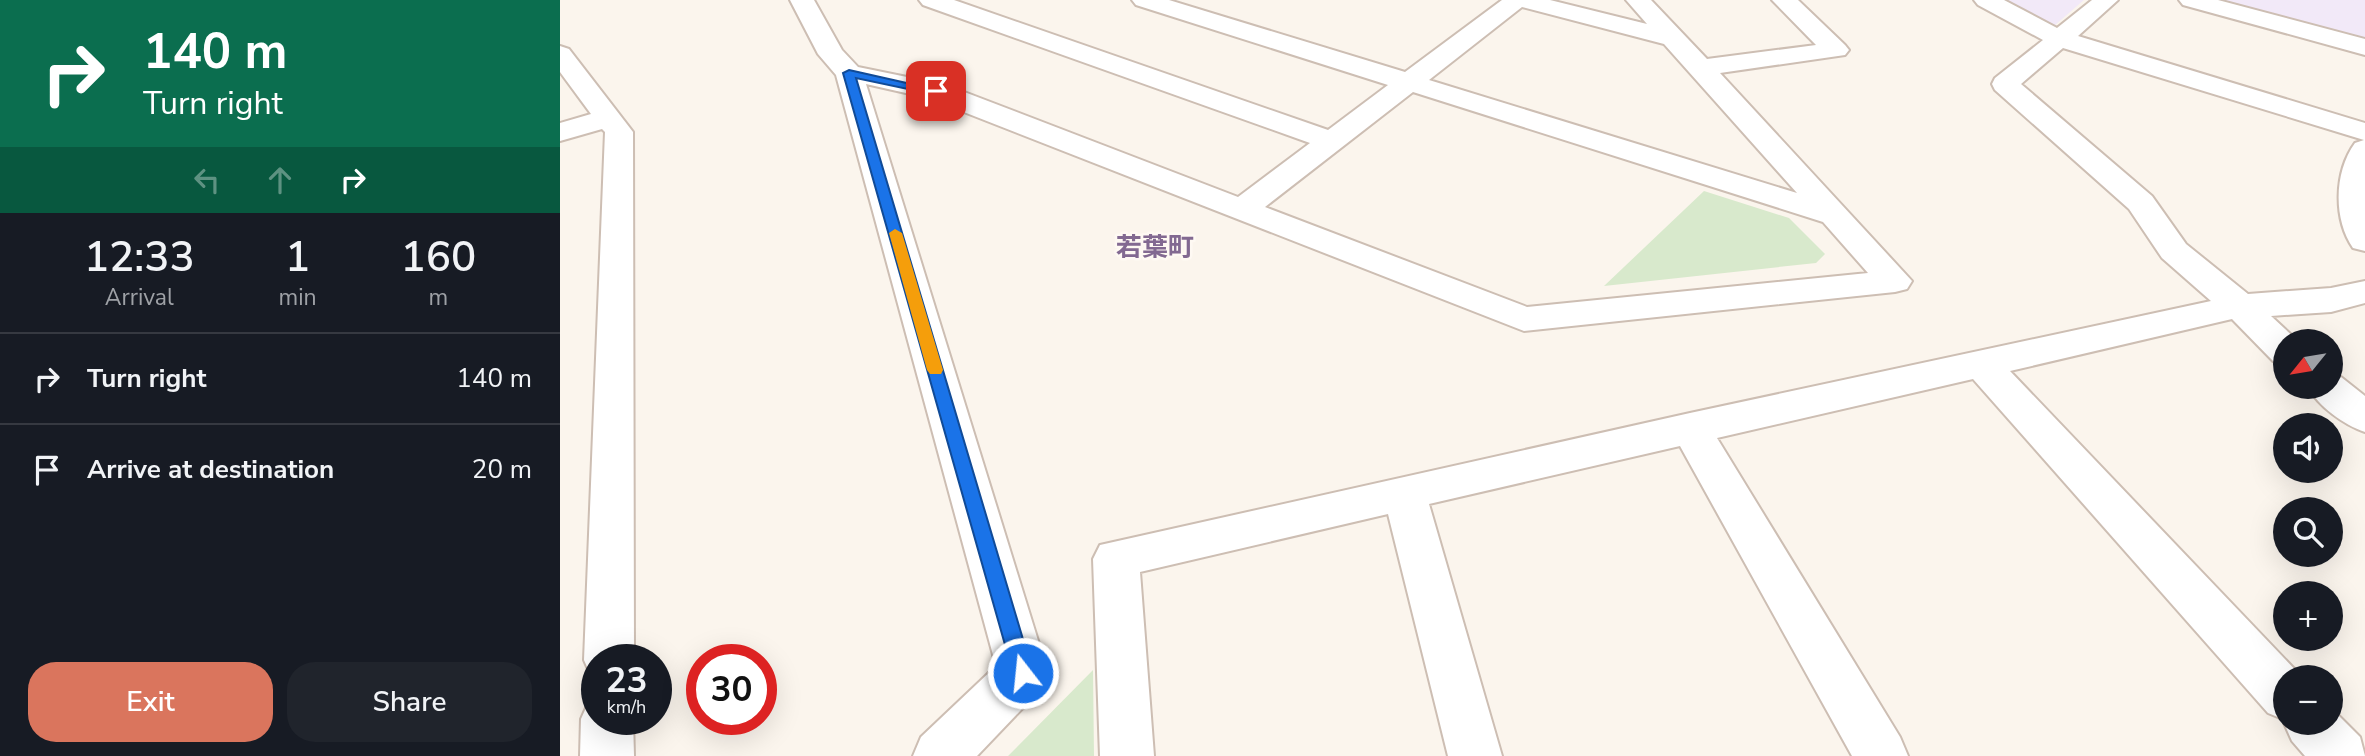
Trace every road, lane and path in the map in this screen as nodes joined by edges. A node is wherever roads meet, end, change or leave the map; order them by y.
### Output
1 (802, 0) edge
2 (931, 0) edge
3 (1144, 0) edge
4 (1517, 0) edge
5 (1522, 0) edge
6 (1638, 0) edge
7 (1784, 0) edge
8 (1986, 0) edge
9 (2106, 0) edge
10 (2191, 0) edge
11 (1672, 38) junction
12 (2060, 38) junction
13 (2365, 47) edge
14 (560, 54) edge
15 (1700, 68) junction
16 (849, 73) junction
17 (1410, 83) junction
18 (608, 118) junction
19 (560, 132) edge
20 (2365, 132) edge
21 (1333, 141) junction
22 (2365, 149) edge
23 (1243, 208) junction
24 (1835, 215) junction
25 (2365, 241) edge
26 (2365, 292) edge
27 (2240, 306) junction
28 (2273, 339) edge
29 (1981, 364) junction
30 (2343, 399) edge
31 (2365, 417) edge
32 (1690, 428) junction
33 (1404, 493) junction
34 (609, 644) edge
35 (2273, 682) edge
36 (607, 735) edge
37 (2321, 735) edge
38 (607, 756) edge
39 (940, 756) edge
40 (1127, 756) edge
41 (1475, 756) edge
42 (1881, 756) edge
43 (2341, 756) edge

1 - 16 street
2 - 21 street
3 - 17 street
4 - 17 street
5 - 11 street
6 - 11 street
7 - 15 street
8 - 12 street
9 - 12 street
10 - 13 street
11 - 15 street
12 - 20 street
12 - 27 street
14 - 18 street
15 - 24 street
16 - 23 street
16 - 39 street
17 - 21 street
17 - 24 street
18 - 19 street
18 - 34 street
21 - 23 street
22 - 25 street
23 - 24 street
26 - 27 street
27 - 28 street
27 - 29 street
29 - 32 street
29 - 35 street
30 - 31 street
32 - 33 street
32 - 42 street
33 - 40 street
33 - 41 street
36 - 38 street
37 - 43 street

